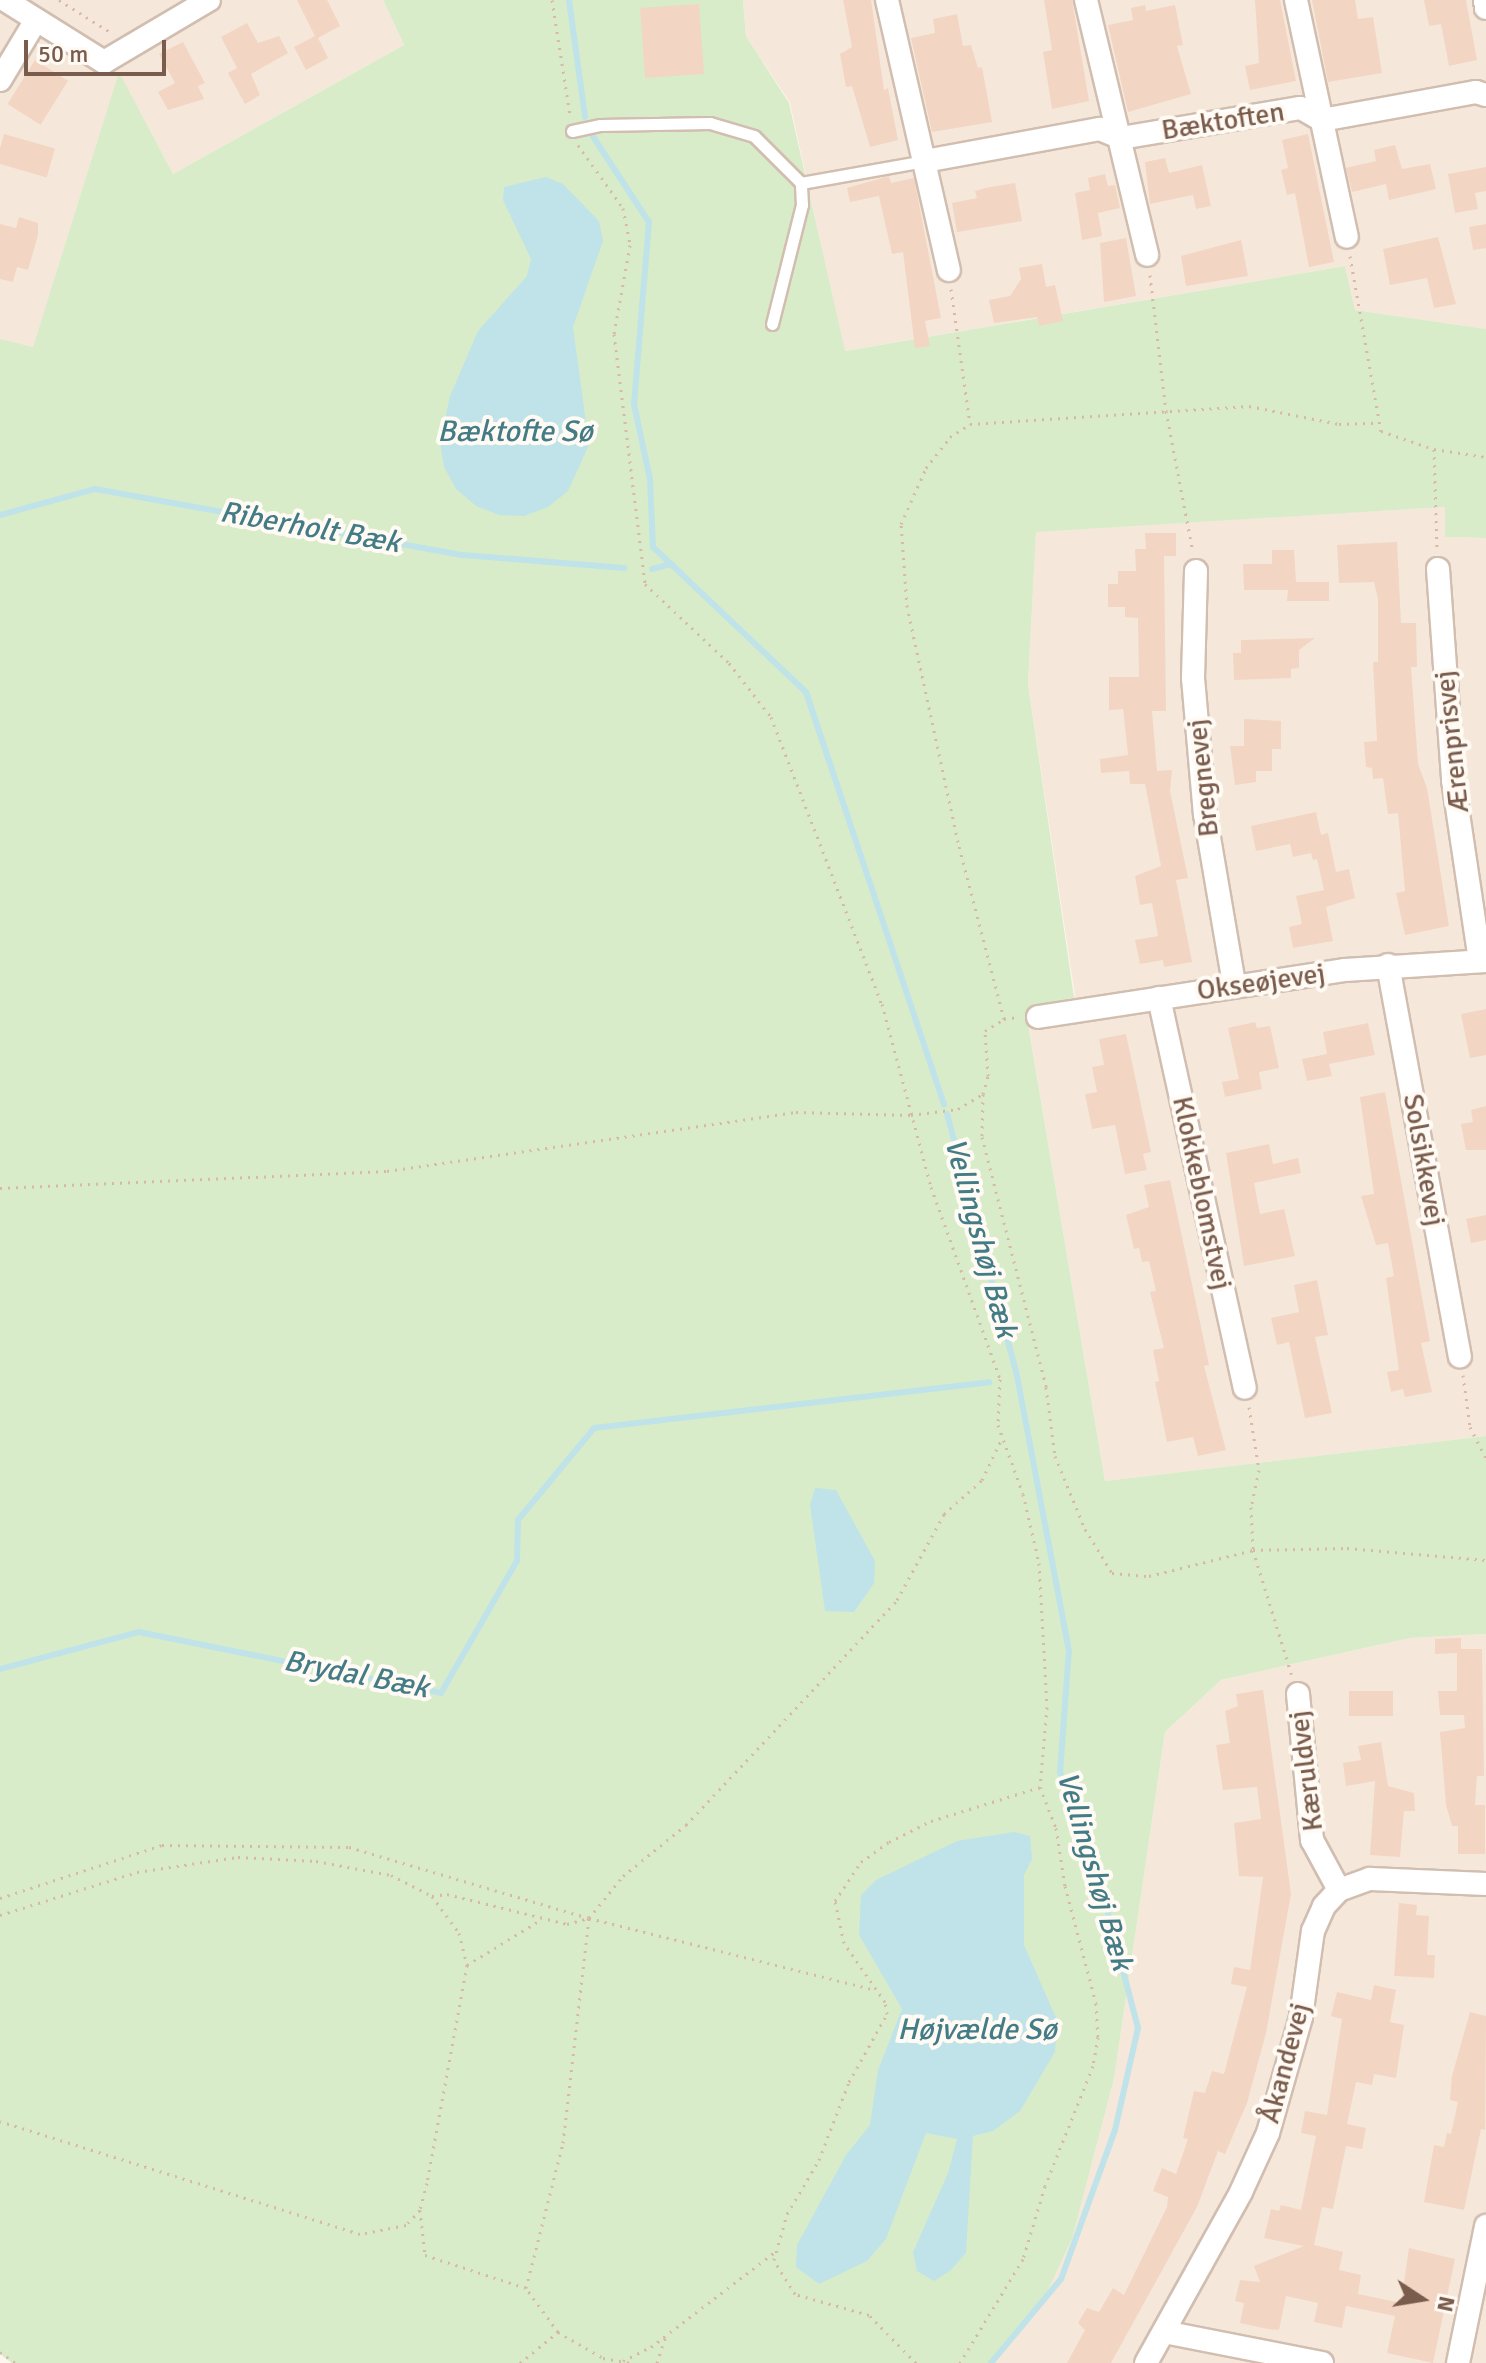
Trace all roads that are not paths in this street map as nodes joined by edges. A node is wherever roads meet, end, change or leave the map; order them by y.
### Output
1 (5, 0) edge
2 (209, 0) edge
3 (887, 0) edge
4 (1086, 0) edge
5 (1296, 0) edge
6 (1485, 0) edge
7 (1486, 8) edge
8 (36, 20) junction
9 (0, 80) edge
10 (1486, 95) edge
11 (1322, 120) junction
12 (572, 131) road end
13 (1121, 138) junction
14 (925, 161) junction
15 (801, 183) junction
16 (1347, 237) road end
17 (1147, 255) road end
18 (949, 270) road end
19 (772, 324) dead end
20 (1438, 569) road end
21 (1196, 571) road end
22 (1483, 961) edge
23 (1388, 965) junction
24 (1234, 984) junction
25 (1159, 998) junction
26 (1038, 1017) dead end
27 (1460, 1356) road end
28 (1245, 1388) road end
29 (1298, 1694) road end
30 (1486, 1884) edge
31 (1339, 1890) junction
32 (1486, 2226) edge
33 (1164, 2332) junction
34 (1146, 2363) edge
35 (1322, 2363) edge
36 (1458, 2363) edge

1 - 8 street
2 - 8 street
3 - 14 street
4 - 13 street, Bæktoften
5 - 11 street, Bæktoften
6 - 7 street
8 - 9 street
10 - 11 street, Bæktoften
11 - 13 street, Bæktoften
11 - 16 street, Bæktoften
12 - 15 lane
13 - 14 street, Bæktoften
13 - 17 street, Bæktoften
14 - 15 lane
14 - 18 street
15 - 19 lane
20 - 22 street, Ærenprisvej
21 - 24 street, Bregnevej
22 - 23 street, Okseøjevej
23 - 24 street, Okseøjevej
23 - 27 street, Solsikkevej
24 - 25 street, Okseøjevej
25 - 26 street, Okseøjevej
25 - 28 street, Klokkeblomstvej
29 - 31 street, Kæruldvej
30 - 31 street
31 - 33 street, Åkandevej
32 - 36 street
33 - 34 street, Åkandevej
33 - 35 street

